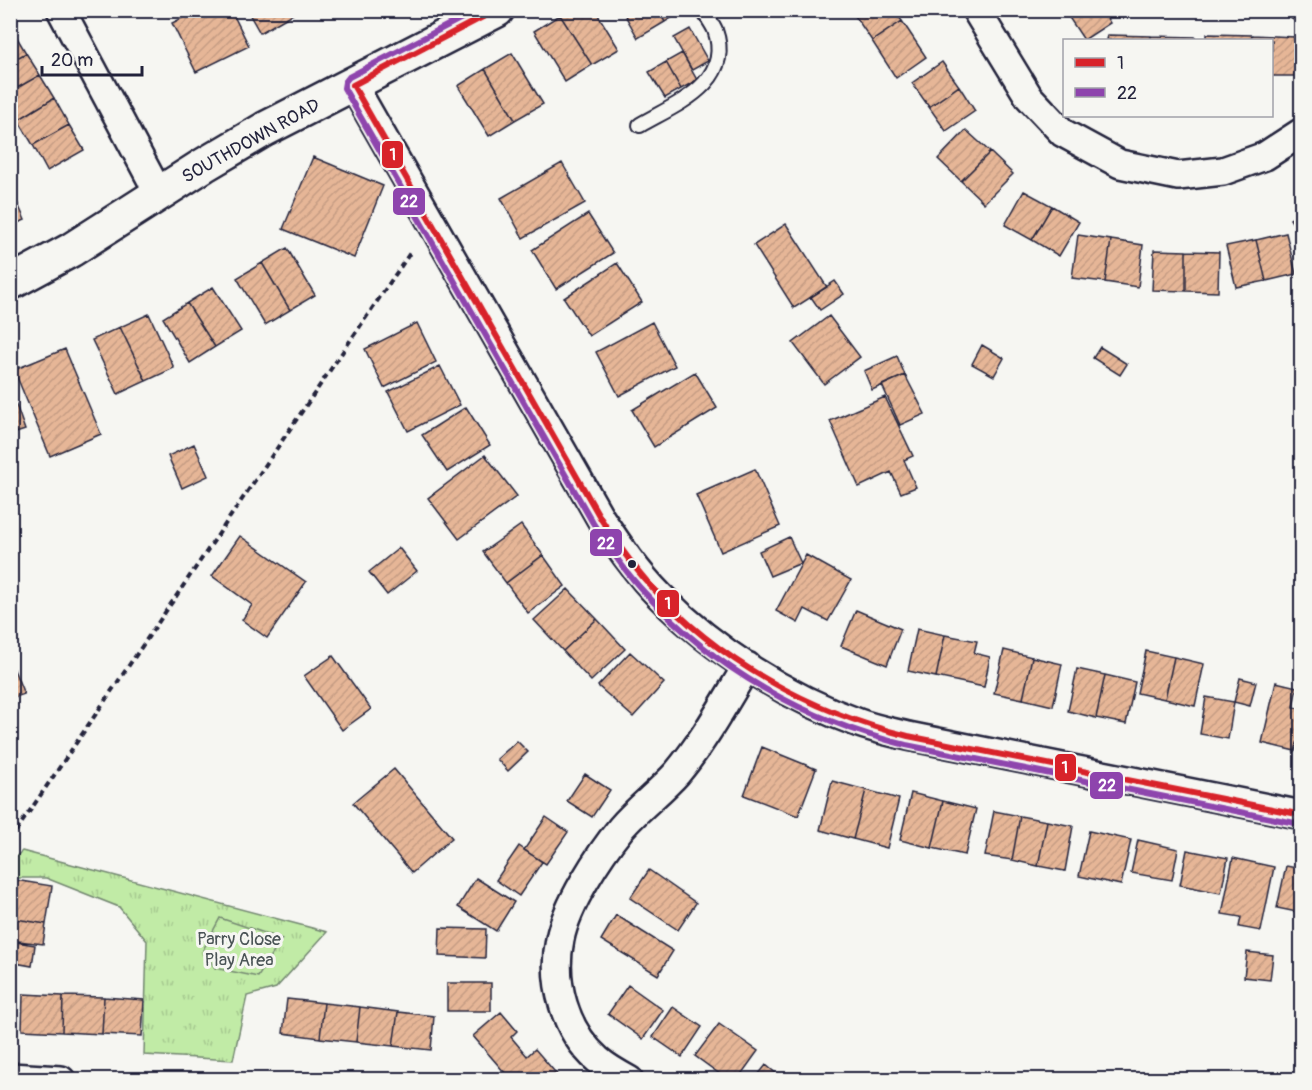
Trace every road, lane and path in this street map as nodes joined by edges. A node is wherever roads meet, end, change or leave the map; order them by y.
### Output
1 (61, 10) edge
2 (497, 10) edge
3 (703, 10) edge
4 (976, 10) edge
5 (353, 85) junction
6 (640, 124) dead end
7 (1302, 132) edge
8 (159, 194) junction
9 (432, 222) junction
10 (10, 284) edge
11 (747, 666) junction
12 (1302, 815) edge
13 (10, 840) edge
14 (595, 1071) edge
15 (10, 1077) edge
16 (60, 1080) edge
17 (629, 1080) edge

1 - 8 street
2 - 5 street, SOUTHDOWN ROAD
3 - 6 lane
4 - 7 street
5 - 8 street, SOUTHDOWN ROAD
5 - 9 street
8 - 10 street, SOUTHDOWN ROAD
9 - 11 street
9 - 13 path
11 - 12 street
11 - 14 street
14 - 17 street
15 - 16 street

